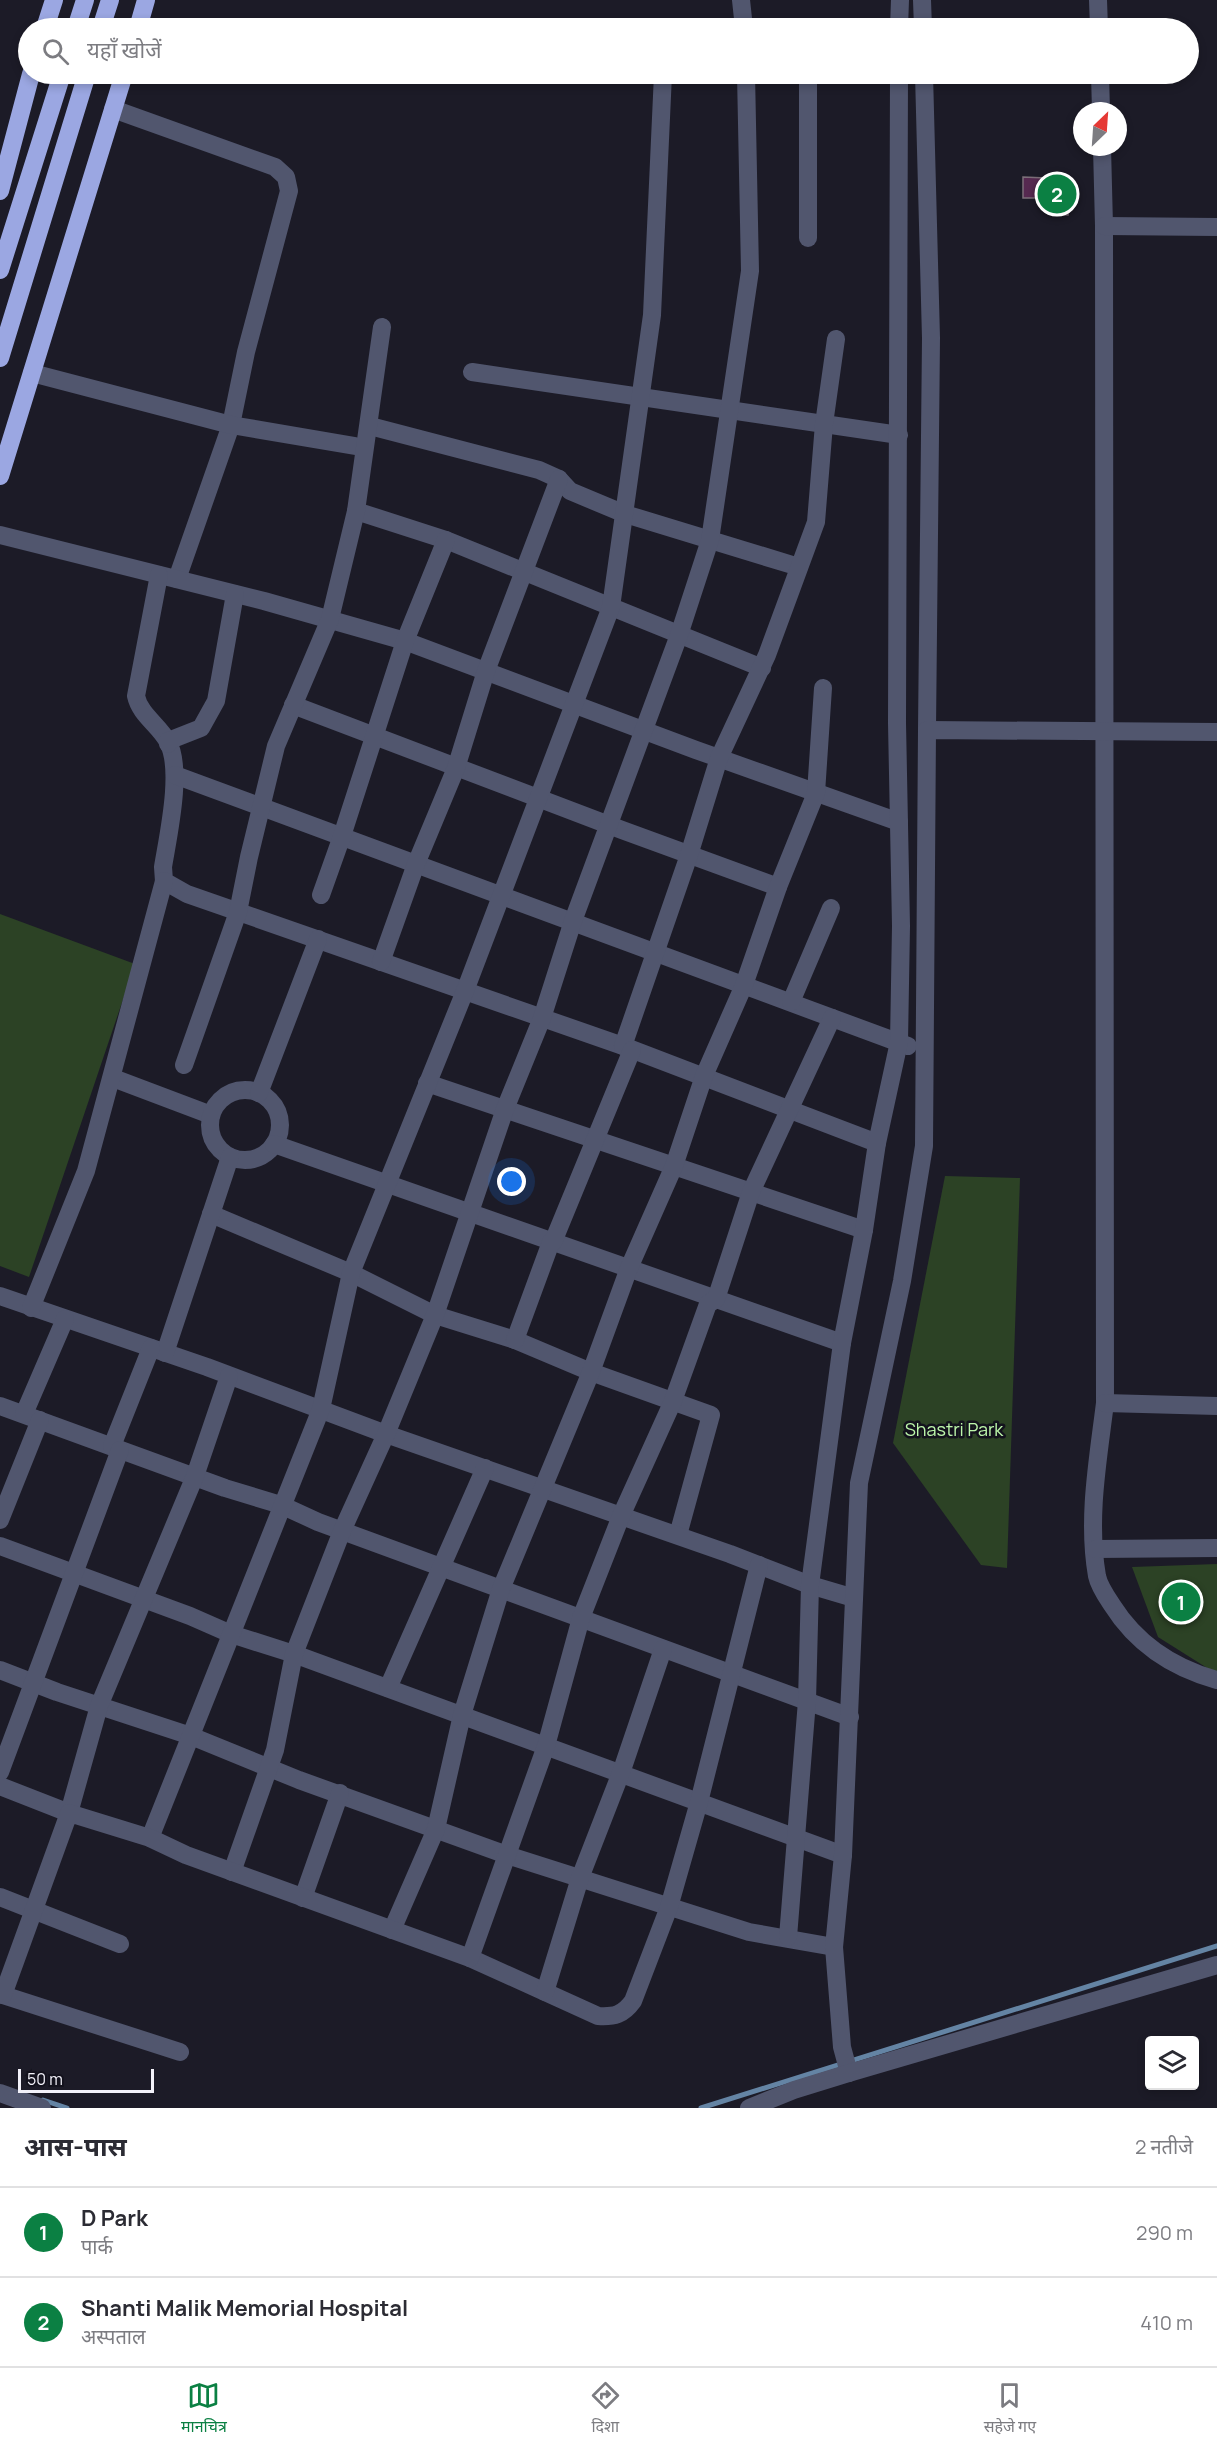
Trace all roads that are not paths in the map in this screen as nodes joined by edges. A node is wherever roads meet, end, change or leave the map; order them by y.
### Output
1 (54, 0) edge
2 (84, 0) edge
3 (110, 0) edge
4 (146, 0) edge
5 (741, 0) edge
6 (900, 0) edge
7 (922, 0) edge
8 (1098, 0) edge
9 (48, 18) edge
10 (79, 18) edge
11 (104, 18) edge
12 (141, 18) edge
13 (743, 18) edge
14 (899, 18) edge
15 (923, 18) edge
16 (1099, 18) edge
17 (28, 84) edge
18 (59, 84) edge
19 (84, 84) edge
20 (121, 84) edge
21 (663, 84) edge
22 (746, 84) edge
23 (808, 84) edge
24 (899, 84) edge
25 (924, 84) edge
26 (1100, 84) edge
27 (1101, 102) edge
28 (113, 109) junction
29 (1102, 156) edge
30 (0, 191) edge
31 (1104, 226) junction
32 (1217, 227) edge
33 (808, 238) dead end
34 (0, 270) edge
35 (382, 327) dead end
36 (836, 339) dead end
37 (0, 358) edge
38 (472, 372) dead end
39 (32, 373) junction
40 (639, 396) junction
41 (728, 410) junction
42 (824, 424) junction
43 (231, 425) junction
44 (370, 426) junction
45 (899, 435) junction
46 (355, 446) dead end
47 (0, 476) edge
48 (559, 479) junction
49 (356, 511) junction
50 (625, 514) junction
51 (0, 535) edge
52 (446, 540) junction
53 (710, 540) junction
54 (799, 567) junction
55 (523, 572) junction
56 (168, 577) junction
57 (235, 594) junction
58 (611, 607) junction
59 (330, 619) junction
60 (679, 634) junction
61 (405, 641) junction
62 (762, 668) junction
63 (486, 671) junction
64 (823, 688) dead end
65 (574, 704) junction
66 (293, 705) junction
67 (644, 730) junction
68 (927, 730) junction
69 (1104, 732) junction
70 (1217, 732) edge
71 (374, 737) junction
72 (168, 743) junction
73 (719, 758) junction
74 (456, 768) junction
75 (175, 776) junction
76 (816, 793) junction
77 (538, 799) junction
78 (262, 807) junction
79 (898, 822) junction
80 (609, 825) junction
81 (342, 836) junction
82 (689, 855) junction
83 (416, 864) junction
84 (164, 881) junction
85 (778, 887) junction
86 (321, 895) dead end
87 (501, 895) junction
88 (831, 908) dead end
89 (238, 912) junction
90 (573, 921) junction
91 (318, 939) junction
92 (656, 952) junction
93 (381, 962) junction
94 (744, 985) junction
95 (465, 991) junction
96 (791, 1002) junction
97 (542, 1018) junction
98 (832, 1018) junction
99 (899, 1042) junction
100 (628, 1048) junction
101 (925, 1053) junction
102 (184, 1065) dead end
103 (704, 1076) junction
104 (113, 1078) junction
105 (427, 1083) junction
106 (260, 1093) junction
107 (789, 1109) junction
108 (505, 1110) junction
109 (211, 1115) junction
110 (596, 1140) junction
111 (877, 1143) junction
112 (274, 1144) junction
113 (230, 1157) junction
114 (674, 1166) junction
115 (387, 1184) junction
116 (751, 1192) junction
117 (470, 1213) junction
118 (211, 1214) junction
119 (864, 1230) junction
120 (553, 1242) junction
121 (629, 1268) junction
122 (351, 1273) junction
123 (0, 1296) edge
124 (716, 1299) junction
125 (31, 1308) junction
126 (435, 1315) junction
127 (65, 1319) junction
128 (515, 1340) junction
129 (842, 1343) junction
130 (158, 1350) junction
131 (591, 1372) junction
132 (229, 1376) junction
133 (673, 1401) junction
134 (1105, 1403) junction
135 (0, 1406) edge
136 (1217, 1406) edge
137 (321, 1409) junction
138 (32, 1417) junction
139 (386, 1434) junction
140 (116, 1448) junction
141 (485, 1468) junction
142 (195, 1476) junction
143 (542, 1488) junction
144 (281, 1505) junction
145 (621, 1516) junction
146 (0, 1520) edge
147 (342, 1531) junction
148 (678, 1535) junction
149 (0, 1546) edge
150 (1217, 1548) edge
151 (1095, 1549) junction
152 (759, 1565) junction
153 (440, 1567) junction
154 (75, 1574) junction
155 (810, 1585) junction
156 (501, 1589) junction
157 (854, 1598) junction
158 (145, 1599) junction
159 (581, 1618) junction
160 (231, 1634) junction
161 (663, 1649) junction
162 (294, 1654) junction
163 (0, 1670) edge
164 (732, 1674) junction
165 (1217, 1680) edge
166 (33, 1683) junction
167 (388, 1688) junction
168 (807, 1701) junction
169 (99, 1706) junction
170 (462, 1715) junction
171 (850, 1717) junction
172 (191, 1736) junction
173 (546, 1746) junction
174 (269, 1768) junction
175 (0, 1772) edge
176 (620, 1773) junction
177 (0, 1786) edge
178 (340, 1793) junction
179 (699, 1802) junction
180 (69, 1813) junction
181 (436, 1829) junction
182 (150, 1838) junction
183 (797, 1838) junction
184 (507, 1855) junction
185 (843, 1855) junction
186 (232, 1872) junction
187 (579, 1878) junction
188 (0, 1897) edge
189 (303, 1898) junction
190 (669, 1907) junction
191 (34, 1911) junction
192 (392, 1930) junction
193 (788, 1937) junction
194 (120, 1944) dead end
195 (834, 1947) junction
196 (470, 1958) junction
197 (1217, 1965) edge
198 (545, 1992) junction
199 (2, 1995) edge
200 (180, 2052) dead end
201 (848, 2070) junction
202 (0, 2093) edge
203 (42, 2108) edge
204 (749, 2108) edge

1 - 9 highway
2 - 10 highway
3 - 11 highway
4 - 12 highway
5 - 13 street
6 - 14 street
7 - 15 street
8 - 16 street
17 - 30 highway
18 - 34 highway
19 - 37 highway
20 - 28 highway
21 - 40 street
22 - 41 street
23 - 33 street
24 - 45 street
25 - 68 street
26 - 27 street
28 - 39 highway
28 - 43 street
29 - 31 street
31 - 32 street
31 - 69 street
35 - 44 street
36 - 42 street
38 - 40 street
39 - 43 street
39 - 47 highway
40 - 41 street
40 - 50 street
41 - 42 street
41 - 53 street
42 - 45 street
42 - 54 street
43 - 46 street
43 - 56 street
44 - 48 street
44 - 49 street
45 - 79 street
48 - 50 street
48 - 55 street
49 - 52 street
49 - 59 street
50 - 53 street
50 - 58 street
51 - 56 street
52 - 55 street
52 - 61 street
53 - 54 street
53 - 60 street
54 - 62 street
55 - 58 street
55 - 63 street
56 - 57 street
56 - 72 street
57 - 59 street
57 - 72 street
58 - 60 street
58 - 65 street
59 - 61 street
59 - 66 street
60 - 62 street
60 - 67 street
61 - 63 street
61 - 71 street
62 - 73 street
63 - 65 street
63 - 74 street
64 - 76 street
65 - 67 street
65 - 77 street
66 - 71 street
66 - 78 street
67 - 73 street
67 - 80 street
68 - 69 street
68 - 101 street
69 - 70 street
69 - 134 street
71 - 74 street
71 - 81 street
72 - 75 street
73 - 76 street
73 - 82 street
74 - 77 street
74 - 83 street
75 - 78 street
75 - 84 street
76 - 79 street
76 - 85 street
77 - 80 street
77 - 87 street
78 - 81 street
78 - 89 street
79 - 99 street
80 - 82 street
80 - 90 street
81 - 83 street
81 - 86 street
82 - 85 street
82 - 92 street
83 - 87 street
83 - 93 street
84 - 89 street
84 - 104 street
85 - 94 street
87 - 90 street
87 - 95 street
88 - 96 street
89 - 91 street
89 - 102 street
90 - 92 street
90 - 97 street
91 - 93 street
91 - 106 street
92 - 94 street
92 - 100 street
93 - 95 street
94 - 96 street
94 - 103 street
95 - 97 street
95 - 105 street
96 - 98 street
97 - 100 street
97 - 108 street
98 - 99 street
98 - 107 street
99 - 101 street
99 - 111 street
100 - 103 street
100 - 110 street
101 - 157 street
103 - 107 street
103 - 114 street
104 - 109 street
104 - 125 street
105 - 108 street
105 - 115 street
106 - 109 street
106 - 112 street
107 - 111 street
107 - 116 street
108 - 110 street
108 - 117 street
109 - 113 street
110 - 114 street
110 - 120 street
111 - 119 street
112 - 113 street
112 - 115 street
113 - 118 street
114 - 116 street
114 - 121 street
115 - 117 street
115 - 122 street
116 - 119 street
116 - 124 street
117 - 120 street
117 - 126 street
118 - 122 street
118 - 130 street
119 - 129 street
120 - 121 street
120 - 128 street
121 - 124 street
121 - 131 street
122 - 126 street
122 - 137 street
123 - 125 street
124 - 129 street
124 - 133 street
125 - 127 street
126 - 128 street
126 - 139 street
127 - 130 street
127 - 138 street
128 - 131 street
129 - 155 street
130 - 132 street
130 - 140 street
131 - 133 street
131 - 143 street
132 - 137 street
132 - 142 street
133 - 145 street
133 - 148 street
134 - 136 street
134 - 151 street
135 - 138 street
137 - 139 street
137 - 144 street
138 - 140 street
138 - 146 street
139 - 141 street
139 - 147 street
140 - 142 street
140 - 154 street
141 - 143 street
141 - 153 street
142 - 144 street
142 - 158 street
143 - 145 street
143 - 156 street
144 - 147 street
144 - 160 street
145 - 148 street
145 - 159 street
147 - 153 street
147 - 162 street
148 - 152 street
149 - 154 street
150 - 151 street
151 - 165 street
152 - 155 street
152 - 164 street
153 - 156 street
153 - 167 street
154 - 158 street
154 - 166 street
155 - 157 street
155 - 168 street
156 - 159 street
156 - 170 street
157 - 171 street
158 - 160 street
158 - 169 street
159 - 161 street
159 - 173 street
160 - 162 street
160 - 172 street
161 - 164 street
161 - 176 street
162 - 167 street
162 - 174 street
163 - 166 street
164 - 168 street
164 - 179 street
166 - 169 street
166 - 175 street
167 - 170 street
168 - 171 street
168 - 183 street
169 - 172 street
169 - 180 street
170 - 173 street
170 - 181 street
171 - 185 street
172 - 174 street
172 - 182 street
173 - 176 street
173 - 184 street
174 - 178 street
174 - 186 street
176 - 179 street
176 - 187 street
177 - 180 street
178 - 181 street
178 - 189 street
179 - 183 street
179 - 190 street
180 - 182 street
180 - 191 street
181 - 184 street
181 - 192 street
182 - 186 street
183 - 185 street
183 - 193 street
184 - 187 street
184 - 196 street
185 - 195 street
186 - 189 street
187 - 190 street
187 - 198 street
188 - 191 street
189 - 192 street
190 - 193 street
190 - 198 street
191 - 194 street
191 - 199 street
192 - 196 street
193 - 195 street
195 - 201 street
196 - 198 street
197 - 201 street
199 - 200 street
201 - 204 street
202 - 203 street

